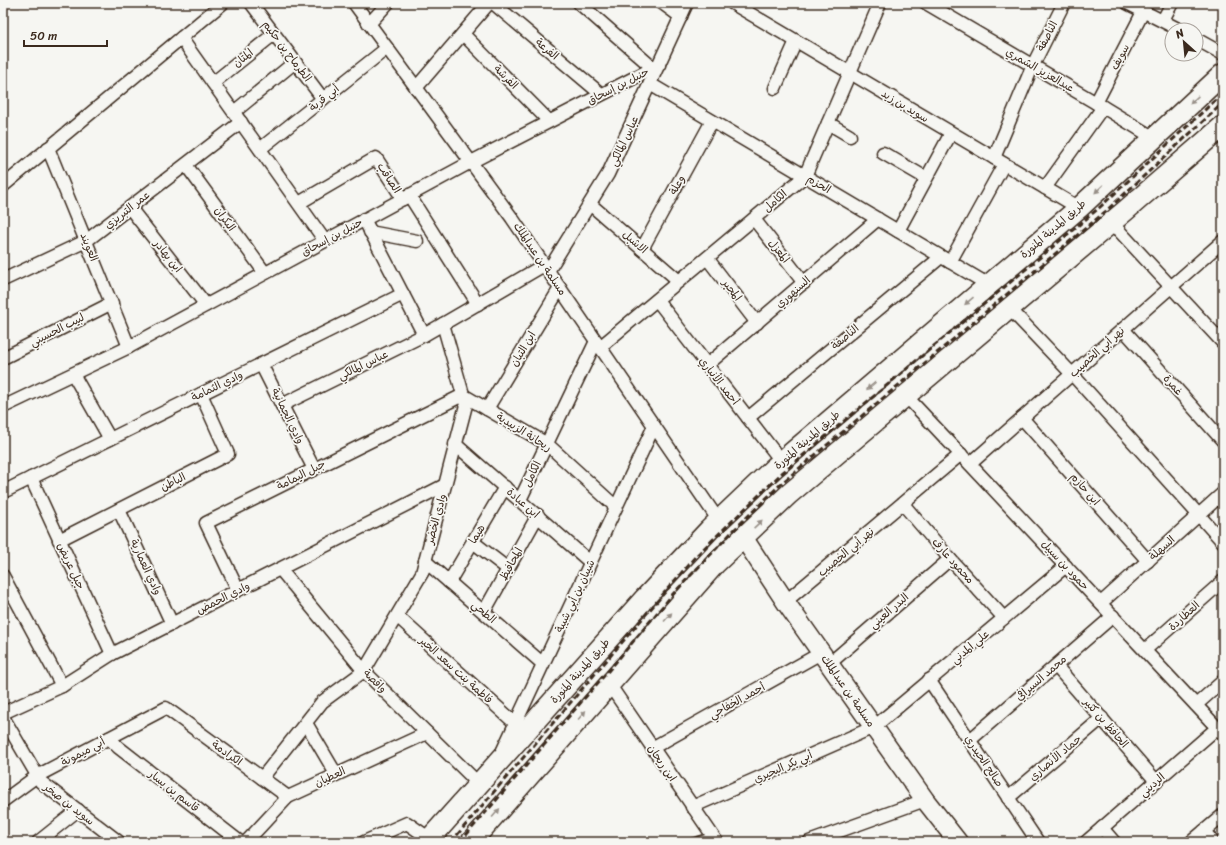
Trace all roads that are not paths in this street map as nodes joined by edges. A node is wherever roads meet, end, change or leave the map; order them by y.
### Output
1 (223, 3) edge
2 (251, 3) edge
3 (354, 3) edge
4 (388, 3) edge
5 (489, 3) edge
6 (493, 3) edge
7 (579, 3) edge
8 (662, 3) edge
9 (687, 3) edge
10 (732, 3) edge
11 (880, 3) edge
12 (928, 3) edge
13 (1064, 3) edge
14 (1127, 3) edge
15 (1172, 3) edge
16 (1144, 12) junction
17 (681, 17) junction
18 (1163, 20) junction
19 (1166, 22) edge
20 (369, 24) junction
21 (274, 34) junction
22 (463, 34) junction
23 (181, 38) junction
24 (796, 41) junction
25 (1204, 43) edge
26 (387, 48) junction
27 (1223, 54) edge
28 (295, 62) junction
29 (1032, 65) junction
30 (656, 66) junction
31 (849, 72) junction
32 (1223, 74) edge
33 (213, 82) junction
34 (650, 84) junction
35 (416, 88) junction
36 (775, 88) dead end
37 (601, 94) junction
38 (322, 99) junction
39 (1100, 105) junction
40 (238, 117) junction
41 (549, 121) junction
42 (712, 121) junction
43 (828, 123) junction
44 (1223, 126) edge
45 (951, 132) junction
46 (850, 136) dead end
47 (1154, 138) junction
48 (48, 148) junction
49 (260, 149) junction
50 (883, 153) dead end
51 (999, 161) junction
52 (471, 162) junction
53 (186, 165) junction
54 (805, 176) junction
55 (926, 178) junction
56 (5, 182) edge
57 (1045, 188) junction
58 (406, 197) junction
59 (299, 203) junction
60 (590, 204) junction
61 (130, 208) junction
62 (1079, 208) junction
63 (754, 219) junction
64 (878, 219) junction
65 (364, 220) junction
66 (1111, 222) junction
67 (898, 231) junction
68 (370, 232) junction
69 (325, 240) junction
70 (86, 241) junction
71 (417, 241) dead end
72 (1223, 241) edge
73 (642, 249) junction
74 (707, 258) junction
75 (946, 259) junction
76 (546, 268) junction
77 (265, 273) junction
78 (5, 274) edge
79 (679, 281) junction
80 (804, 283) junction
81 (989, 285) junction
82 (1171, 286) junction
83 (560, 288) junction
84 (403, 294) junction
85 (656, 300) junction
86 (112, 303) junction
87 (478, 304) junction
88 (206, 305) junction
89 (1009, 308) junction
90 (757, 323) junction
91 (443, 324) junction
92 (1123, 329) junction
93 (424, 335) junction
94 (1223, 343) edge
95 (598, 344) junction
96 (129, 347) junction
97 (3, 358) edge
98 (262, 364) junction
99 (707, 365) junction
100 (73, 374) junction
101 (1072, 374) junction
102 (201, 394) junction
103 (463, 395) junction
104 (906, 396) junction
105 (282, 405) junction
106 (3, 407) edge
107 (487, 409) junction
108 (748, 418) junction
109 (1022, 418) junction
110 (654, 426) junction
111 (110, 439) junction
112 (1223, 441) edge
113 (455, 444) junction
114 (547, 444) junction
115 (961, 454) junction
116 (782, 462) junction
117 (970, 464) junction
118 (314, 469) junction
119 (31, 478) junction
120 (445, 485) junction
121 (506, 487) junction
122 (3, 492) edge
123 (1223, 493) edge
124 (520, 500) junction
125 (903, 504) junction
126 (616, 507) junction
127 (119, 510) junction
128 (1199, 515) junction
129 (538, 516) junction
130 (719, 521) junction
131 (743, 537) junction
132 (59, 540) junction
133 (473, 542) junction
134 (1223, 542) edge
135 (950, 559) junction
136 (425, 561) junction
137 (1148, 561) junction
138 (590, 562) junction
139 (1066, 566) junction
140 (280, 569) junction
141 (508, 569) junction
142 (3, 576) edge
143 (1223, 581) edge
144 (449, 582) junction
145 (238, 590) junction
146 (785, 602) junction
147 (1101, 604) junction
148 (484, 612) junction
149 (397, 616) junction
150 (1113, 616) junction
151 (1004, 618) junction
152 (172, 624) junction
153 (1145, 650) junction
154 (112, 654) junction
155 (825, 658) junction
156 (543, 664) junction
157 (1056, 666) junction
158 (364, 671) junction
159 (930, 680) junction
160 (1223, 681) edge
161 (609, 684) junction
162 (62, 686) junction
163 (1196, 705) junction
164 (166, 708) joint
165 (3, 713) edge
166 (3, 717) edge
167 (1102, 718) junction
168 (306, 723) junction
169 (515, 723) junction
170 (874, 727) junction
171 (1220, 731) edge
172 (427, 733) junction
173 (109, 738) junction
174 (970, 740) junction
175 (652, 748) junction
176 (495, 765) junction
177 (336, 774) junction
178 (37, 776) junction
179 (262, 778) junction
180 (1156, 781) junction
181 (478, 784) junction
182 (288, 797) junction
183 (1008, 798) junction
184 (925, 800) junction
185 (3, 801) edge
186 (692, 807) junction
187 (78, 810) junction
188 (1223, 815) edge
189 (1102, 828) junction
190 (1204, 831) junction
191 (714, 839) edge
192 (827, 839) edge
193 (428, 840) edge
194 (38, 842) edge
195 (119, 842) edge
196 (240, 842) edge
197 (246, 842) edge
198 (364, 842) edge
199 (471, 842) edge
200 (692, 842) edge
201 (809, 842) edge
202 (958, 842) edge
203 (1038, 842) edge
204 (1086, 842) edge
205 (1114, 842) edge
206 (1191, 842) edge
207 (1213, 842) edge

1 - 23 street
2 - 21 street, الطرماح بن حكيم
3 - 20 street, مسلمة بن عبدالملك
4 - 20 street
5 - 22 street
6 - 37 street, الفرعة
7 - 30 street
8 - 17 street
9 - 17 street, عباس المالكي
10 - 24 street, سويد بن زيد
11 - 31 street, الكامل
12 - 29 street, عبدالعزيز الشمري
13 - 29 street, الناصفة
14 - 16 street
15 - 18 street
16 - 18 street
16 - 39 street, سويف
17 - 30 street, عباس المالكي
18 - 19 street
20 - 26 street, مسلمة بن عبدالملك
21 - 28 street, الطرماح بن حكيم
21 - 33 street, المتان
22 - 35 street
22 - 41 street, الفرشة
23 - 33 street
23 - 48 street
24 - 31 street, سويد بن زيد
24 - 36 street
25 - 27 street
26 - 35 street, مسلمة بن عبدالملك
26 - 38 street, أبي قربة
28 - 38 street, الطرماح بن حكيم
28 - 40 street, عمر التبريزي
29 - 39 street, عبدالعزيز الشمري
29 - 51 street, الناصفة
30 - 34 street, عباس المالكي
30 - 37 street, حنبل بن إسحاق
31 - 43 street, الكامل
31 - 45 street, سويد بن زيد
32 -> 47 main road, طريق المدينة المنورة
33 - 40 street
34 - 42 street, الحزم
34 - 60 street, عباس المالكي
35 - 52 street, مسلمة بن عبدالملك
37 - 41 street, حنبل بن إسحاق
38 - 49 street, أبي قربة
39 - 47 street, عبدالعزيز الشمري
39 - 57 street, سويف
40 - 49 street
40 - 53 street, عمر التبريزي
41 - 52 street, حنبل بن إسحاق
42 - 54 street, الحزم
42 - 73 street, وعلة
43 - 46 street
43 - 54 street, الكامل
44 - 66 main road
45 - 51 street, سويد بن زيد
45 - 55 street
47 -> 62 main road, طريق المدينة المنورة
48 - 56 street
48 - 70 street, العويند
49 - 59 street
50 - 55 street
51 - 57 street, سويد بن زيد
51 - 75 street, الناصفة
52 - 58 street, حنبل بن إسحاق
52 - 76 street, مسلمة بن عبدالملك
53 - 61 street, عمر التبريزي
53 - 77 street, البكران
54 - 63 street, الكامل
54 - 64 street, الحزم
55 - 67 street
57 - 62 street, سويد بن زيد
58 - 59 street, الصاقب
58 - 65 street, حنبل بن إسحاق
58 - 87 street, الصاقب
59 - 69 street
60 - 73 street, الاشبل
60 - 76 street, عباس المالكي
61 - 70 street, عمر التبريزي
61 - 88 street, ابن بهادر
62 - 81 main road, طريق المدينة المنورة
63 - 74 street, الكامل
63 - 80 street, المعزل
64 - 67 street, الحزم
64 - 80 street, السنهوري
65 - 68 street
65 - 69 street, حنبل بن إسحاق
66 - 82 street
66 - 89 main road
67 - 75 street, الحزم
68 - 71 street
68 - 84 street
69 - 77 street, حنبل بن إسحاق
70 - 78 street, عمر التبريزي
70 - 86 street, العويند
72 - 82 street, نهر أبي الخصيب
73 - 79 street, الاشبل
74 - 79 street, الكامل
74 - 90 street, المحبر
75 - 81 street, الحزم
75 - 108 street, الناصفة
76 - 83 street, مسلمة بن عبدالملك
76 - 87 street
77 - 88 street, حنبل بن إسحاق
79 - 85 street, الكامل
80 - 90 street, السنهوري
81 -> 116 main road, طريق المدينة المنورة
82 - 92 street, نهر أبي الخصيب
82 - 94 street
83 - 95 street, مسلمة بن عبدالملك
83 - 107 street, ابن التبان
84 - 93 street
84 - 98 street, وادي الثمامة
85 - 95 street, الكامل
85 - 99 street, أحمد الأنباري
86 - 96 street, العويند
86 - 97 street, لبيب الحسيني
87 - 91 street
88 - 96 street, حنبل بن إسحاق
89 - 101 street
89 - 104 main road
90 - 99 street, السنهوري
91 - 93 street, عباس المالكي
91 - 103 street, وادي الخضر
92 - 101 street, نهر أبي الخصيب
92 - 112 street, غمرة
93 - 105 street, عباس المالكي
95 - 110 street, مسلمة بن عبدالملك
95 - 114 street, الكامل
96 - 100 street, حنبل بن إسحاق
98 - 102 street, وادي الثمامة
98 - 105 street, وادي الجمانية
99 - 108 street, أحمد الأنباري
100 - 106 street, حنبل بن إسحاق
100 - 111 street
101 - 109 street, نهر أبي الخصيب
101 - 128 street
102 - 111 street, وادي الثمامة
102 - 127 street, الباطن
103 - 107 street, ريحانة الزبيدية
103 - 113 street, وادي الخضر
103 - 118 street, جبل اليمامة
104 - 115 street, حمود بن سبيل
131 -> 104 main road
105 - 118 street, وادي الجمانية
107 - 114 street, ريحانة الزبيدية
108 - 116 street, أحمد الأنباري
109 - 117 street, نهر أبي الخصيب
109 - 137 street, ابن حازم
110 - 126 street, شيبان بن أبي شيبة
110 - 130 street, مسلمة بن عبدالملك
111 - 119 street, وادي الثمامة
113 - 120 street, وادي الخضر
113 - 121 street, ابن عبادة
114 - 124 street, الكامل
114 - 126 street, ريحانة الزبيدية
115 - 117 street, حمود بن سبيل
115 - 125 street, نهر أبي الخصيب
116 - 130 main road, طريق المدينة المنورة
117 - 139 street, حمود بن سبيل
118 - 145 street, جبل اليمامة
119 - 122 street, وادي الثمامة
119 - 132 street, جبل عريض
120 - 136 street, وادي الخضر
120 - 140 street, وادي الحمض
121 - 124 street, ابن عبادة
121 - 133 street, هيما
123 - 128 street, السهلة
124 - 129 street, ابن عبادة
125 - 135 street, محمود عارف
125 - 146 street, نهر أبي الخصيب
126 - 138 street, شيبان بن أبي شيبة
127 - 132 street, الباطن
127 - 152 street, وادي العمارية
128 - 134 street
128 - 137 street, السهلة
129 - 138 street, ابن عبادة
129 - 141 street, المحافيظ
130 - 176 main road, طريق المدينة المنورة
131 - 146 main road, مسلمة بن عبدالملك
161 -> 131 main road
132 - 154 street, جبل عريض
133 - 141 street
133 - 144 street, هيما
135 - 151 street, محمود عارف
135 - 155 street, البدر العيني
136 - 144 street, الطحي
136 - 149 street, وادي الخضر
137 - 147 street, السهلة
138 - 156 street, شيبان بن أبي شيبة
139 - 147 street, حمود بن سبيل
139 - 151 street, علي المدني
140 - 145 street, وادي الحمض
140 - 158 street, واقصة
141 - 148 street, المحافيظ
142 - 162 street
143 - 153 street, العطاردة
144 - 148 street, الطحي
145 - 152 street, وادي الحمض
146 - 155 main road, مسلمة بن عبدالملك
147 - 150 street, حمود بن سبيل
148 - 156 street, الطحي
149 - 158 street, وادي الخضر
149 - 169 street, فاطمة بنت سعد الخير
150 - 153 street, حمود بن سبيل
150 - 157 street, محمد السيرافي
151 - 159 street, علي المدني
152 - 154 street, وادي الحمض
153 - 163 street, حمود بن سبيل
154 - 162 street, وادي الحمض
155 - 170 main road, مسلمة بن عبدالملك
155 - 175 street, أحمد الخفاجي
156 - 169 street, شيبان بن أبي شيبة
157 - 167 street, الحافظ بن كثير
157 - 174 street, محمد السيرافي
158 - 168 street, وادي الخضر
158 - 172 street, واقصة
159 - 170 street, علي المدني
159 - 174 street, صالح الحيدري
160 - 163 street
161 - 175 street, ابن ريحان
199 -> 161 main road
162 - 165 street, وادي الحمض
163 - 171 street, حمود بن سبيل
164 - 173 street, أبي ميمونة
164 - 179 street, الكرادمة
166 - 178 street, سويد بن صخر
167 - 180 street, الحافظ بن كثير
167 - 183 street, حماد الأنصاري
168 - 177 street
168 - 179 street, وادي الخضر
169 - 176 street, شيبان بن أبي شيبة
170 - 184 main road, مسلمة بن عبدالملك
170 - 186 street, أبي بكر البحيري
171 - 180 street, الرديني
172 - 177 street, العطيان
172 - 181 street, واقصة
173 - 178 street, أبي ميمونة
173 - 196 street, قاسم بن يسار
174 - 183 street, صالح الحيدري
175 - 186 street, ابن ريحان
176 - 181 main road, طريق المدينة المنورة
177 - 182 street, العطيان
178 - 185 street, أبي ميمونة
178 - 187 street, سويد بن صخر
179 - 182 street, الكرادمة
180 - 189 street, الرديني
181 - 193 main road, طريق المدينة المنورة
182 - 197 street, العطيان
183 - 203 street, صالح الحيدري
184 - 192 street
184 - 202 main road, مسلمة بن عبدالملك
186 - 191 street, ابن ريحان
187 - 194 street
187 - 195 street, سويد بن صخر
188 - 190 street
189 - 204 street, الرديني
189 - 205 street
190 - 206 street
190 - 207 street
191 - 200 lane
192 - 201 street
193 - 198 street

